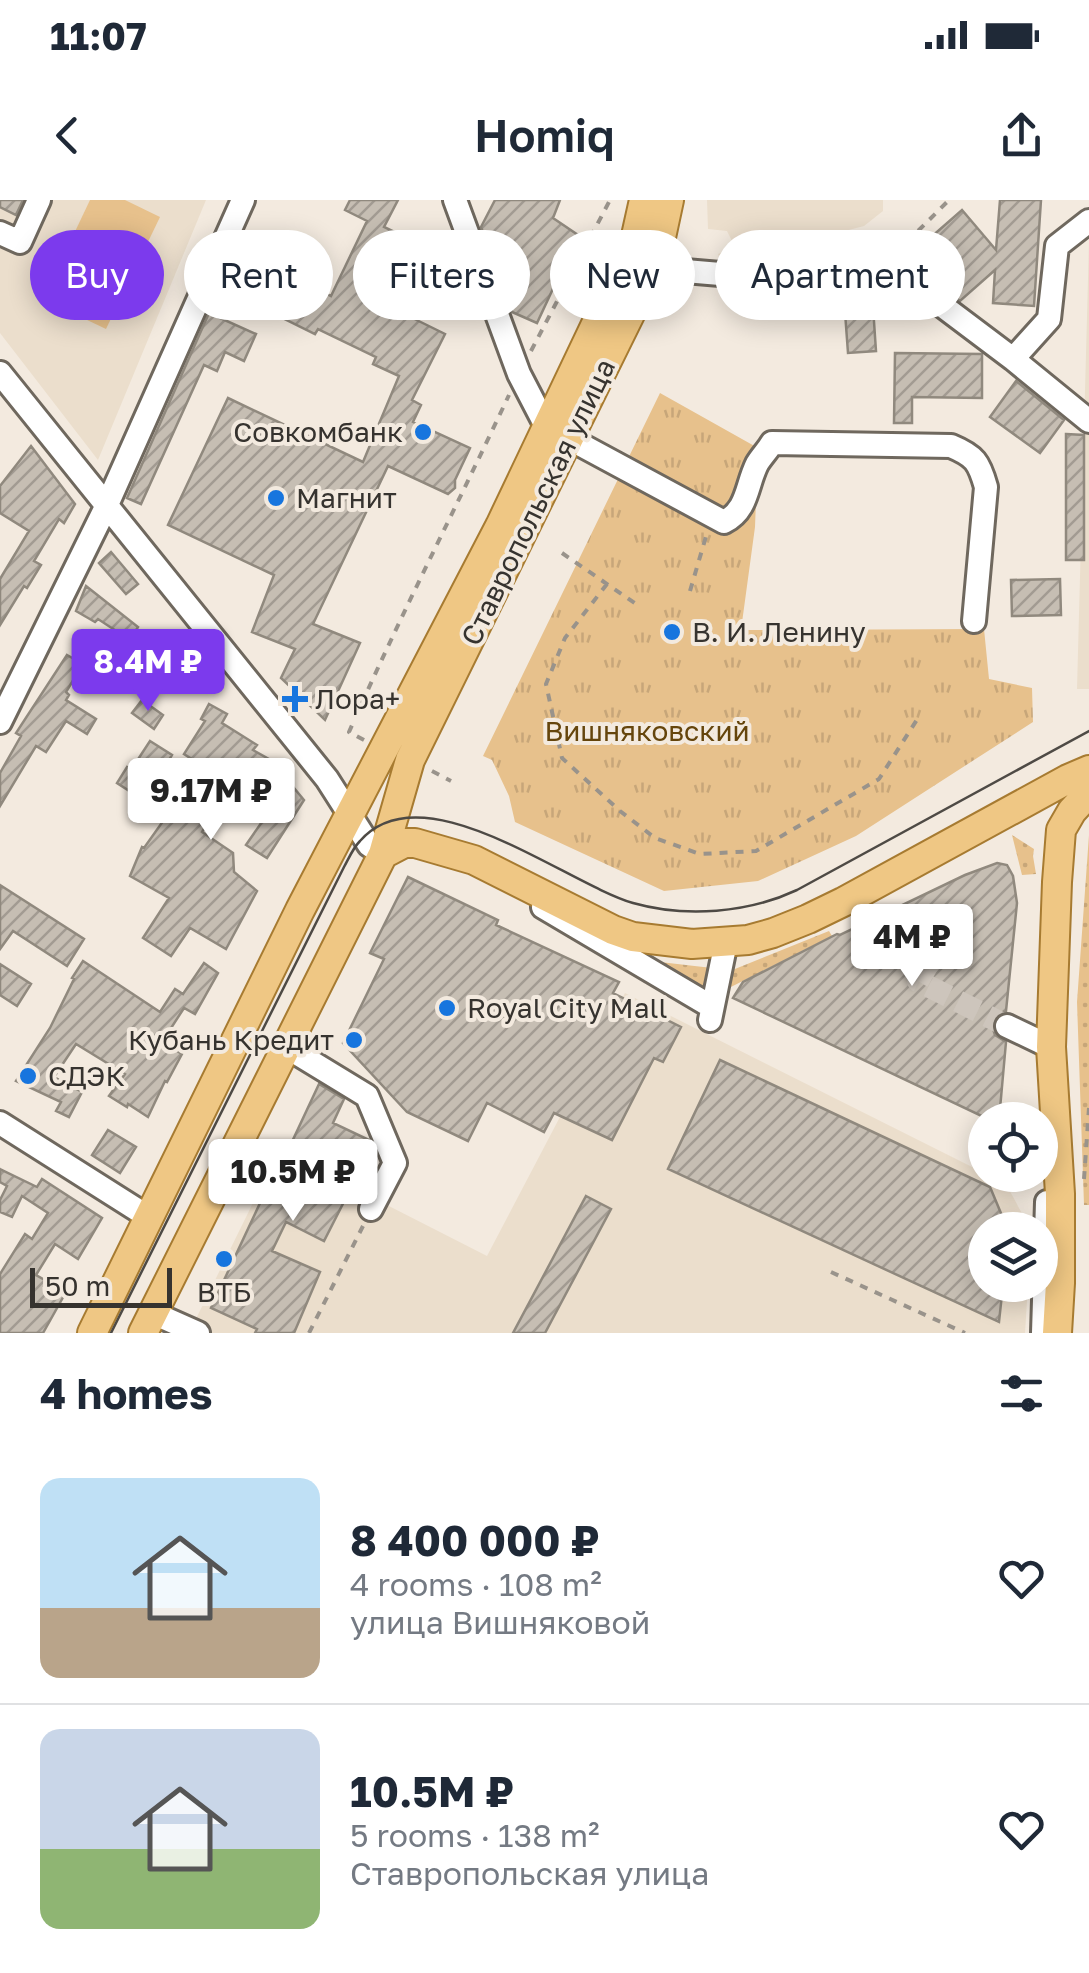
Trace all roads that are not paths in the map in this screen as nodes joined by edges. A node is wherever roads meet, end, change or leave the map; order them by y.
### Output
1 (39, 200) edge
2 (243, 200) edge
3 (455, 200) edge
4 (644, 200) edge
5 (670, 200) edge
6 (1089, 221) edge
7 (637, 230) edge
8 (663, 230) edge
9 (0, 233) edge
10 (695, 270) edge
11 (612, 320) edge
12 (1013, 359) junction
13 (0, 373) edge
14 (1089, 421) edge
15 (559, 433) junction
16 (106, 507) junction
17 (459, 606) junction
18 (974, 621) dead end
19 (0, 722) edge
20 (1089, 770) edge
21 (1089, 796) edge
22 (397, 800) junction
23 (348, 814) junction
24 (383, 854) junction
25 (474, 860) junction
26 (726, 942) junction
27 (1007, 1026) tunnel mouth
28 (285, 1046) junction
29 (1051, 1046) junction
30 (1052, 1102) edge
31 (0, 1123) edge
32 (1054, 1192) edge
33 (1054, 1192) edge
34 (371, 1209) road end
35 (150, 1218) junction
36 (148, 1323) edge
37 (92, 1333) edge
38 (198, 1333) edge
39 (1042, 1333) edge
40 (1057, 1333) edge

1 - 9 street
2 - 16 street
3 - 15 street
4 - 7 main road, Ставропольская улица
5 - 8 main road, Ставропольская улица
6 - 12 street
10 - 12 street
11 - 15 main road, Ставропольская улица
12 - 14 street
13 - 16 street
15 - 17 main road, Ставропольская улица
15 - 18 street
15 - 22 main road, Ставропольская улица
16 - 19 street
16 - 23 street
17 - 22 main road, Ставропольская улица
17 - 23 main road, Ставропольская улица
20 - 26 main road
21 - 29 main road
22 - 24 main road, Ставропольская улица
22 - 25 main road
23 - 24 street
23 - 35 main road, Ставропольская улица
24 - 25 main road
24 - 28 main road, Ставропольская улица
25 - 26 main road
25 - 26 street
27 - 29 street
28 - 34 street
28 - 36 main road, Ставропольская улица
29 - 30 main road
31 - 35 street
32 - 39 street
33 - 40 main road
35 - 37 main road, Ставропольская улица
36 - 38 street

